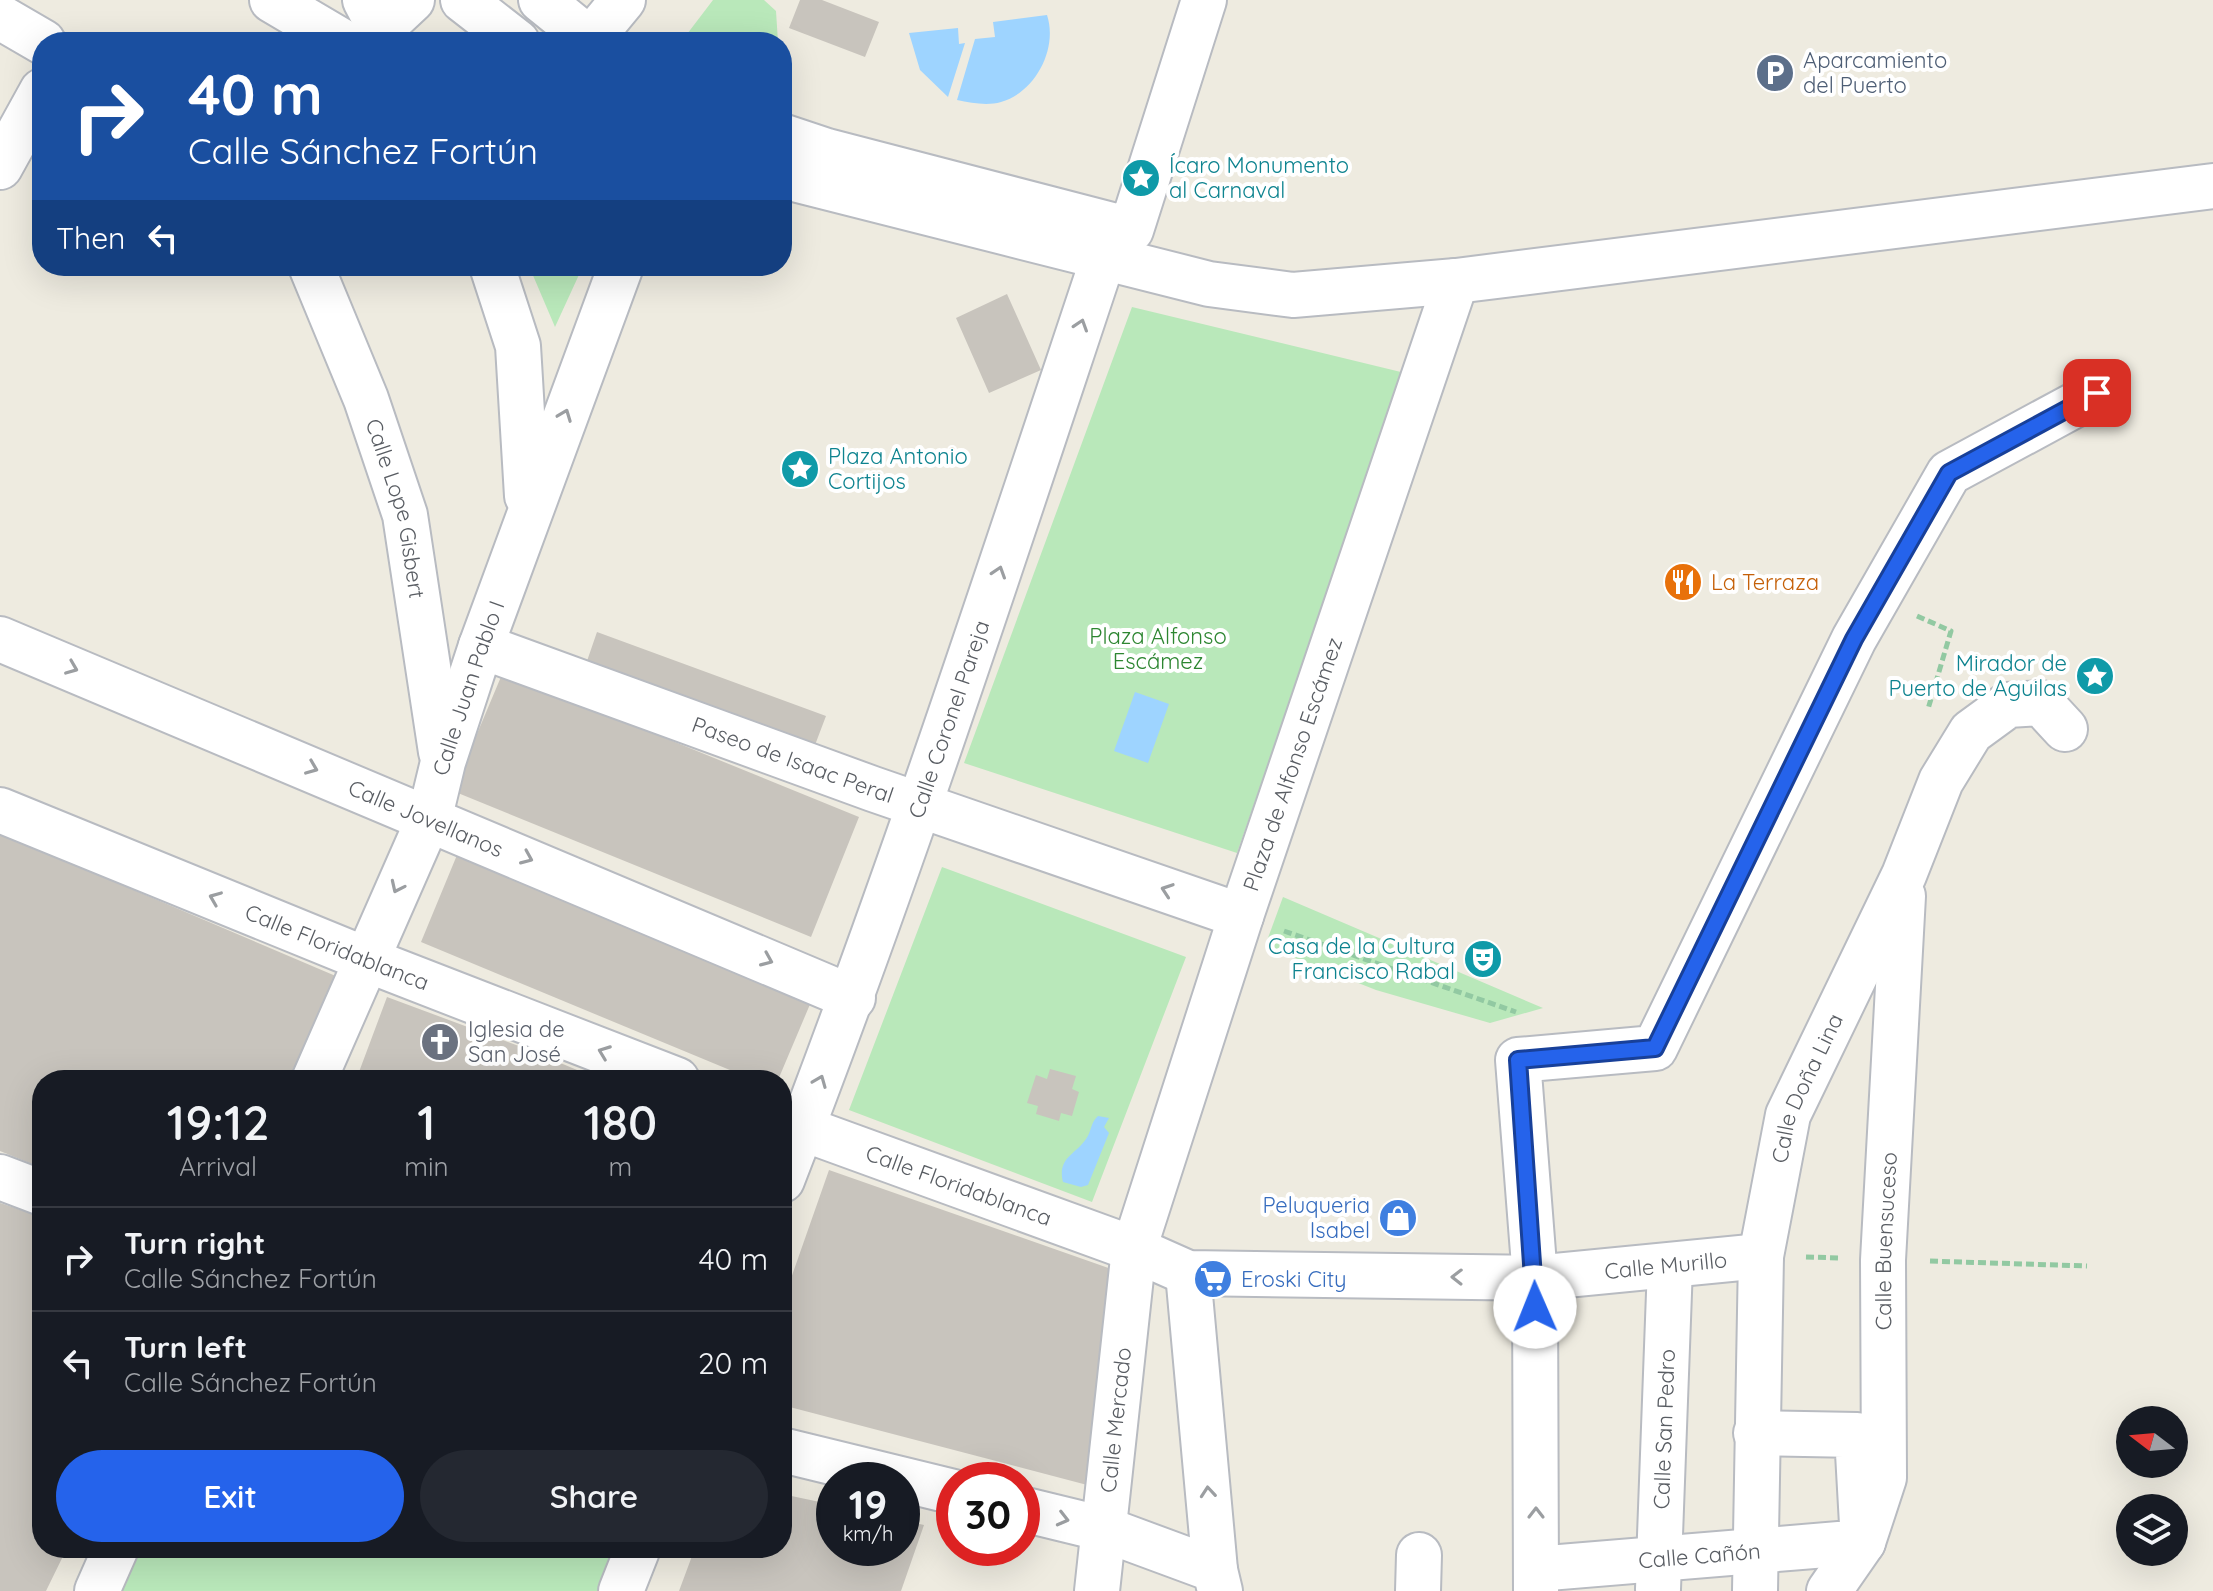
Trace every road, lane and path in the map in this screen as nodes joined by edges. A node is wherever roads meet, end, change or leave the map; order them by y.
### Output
1 (272, 0) edge
2 (463, 0) edge
3 (541, 0) edge
4 (623, 0) edge
5 (1204, 0) edge
6 (0, 17) edge
7 (378, 23) edge
8 (504, 32) edge
9 (580, 32) edge
10 (598, 32) edge
11 (32, 36) edge
12 (32, 109) edge
13 (792, 139) edge
14 (0, 167) edge
15 (792, 178) edge
16 (2213, 186) edge
17 (1104, 256) junction
18 (315, 276) edge
19 (495, 276) edge
20 (617, 276) edge
21 (1456, 281) junction
22 (2097, 393) dead end
23 (528, 514) junction
24 (1876, 598) junction
25 (0, 639) edge
26 (481, 646) junction
27 (1924, 721) dead end
28 (2065, 729) dead end
29 (443, 762) junction
30 (921, 805) junction
31 (0, 810) edge
32 (430, 816) junction
33 (1904, 875) junction
34 (1241, 916) junction
35 (365, 959) junction
36 (853, 998) junction
37 (1499, 1005) dead end
38 (318, 1070) edge
39 (651, 1070) edge
40 (792, 1125) edge
41 (0, 1177) edge
42 (32, 1189) edge
43 (1134, 1249) junction
44 (1761, 1256) junction
45 (1670, 1266) junction
46 (1188, 1273) junction
47 (1535, 1278) junction
48 (1756, 1433) junction
49 (792, 1452) edge
50 (936, 1488) edge
51 (1040, 1513) edge
52 (1104, 1529) junction
53 (1863, 1542) junction
54 (112, 1558) edge
55 (634, 1558) edge
56 (1755, 1570) edge
57 (1658, 1576) edge
58 (1218, 1580) edge
59 (1536, 1580) edge
60 (97, 1591) edge
61 (621, 1591) edge
62 (1097, 1591) edge
63 (1829, 1591) edge

1 - 7 street
2 - 8 street
3 - 9 street
4 - 10 street
5 - 13 street
6 - 11 street
12 - 14 street
15 - 17 street
16 - 21 street
17 - 21 street
30 -> 17 street, Calle Coronel Pareja
18 - 29 street, Calle Lope Gisbert
19 - 23 street, Calle Juan Pablo I
23 -> 20 street, Calle Juan Pablo I
21 - 34 street, Plaza de Alfonso Escámez
22 - 24 street
23 - 26 street, Calle Juan Pablo I
24 - 27 path
24 - 47 street
25 -> 32 street, Calle Jovellanos
26 - 29 street, Calle Juan Pablo I
26 - 30 street, Paseo de Isaac Peral
28 - 33 street, Calle Doña Lina
29 - 32 street, Calle Juan Pablo I
34 -> 30 street, Paseo de Isaac Peral
30 - 36 street, Calle Coronel Pareja
35 -> 31 street, Calle Floridablanca
32 -> 35 street, Calle Juan Pablo I
32 -> 36 street, Calle Jovellanos
33 - 44 street, Calle Doña Lina
33 - 53 street, Calle Buensuceso
34 - 37 path
34 - 43 street, Plaza de Alfonso Escámez
35 - 38 street, Calle Juan Pablo I
39 -> 35 street, Calle Floridablanca
40 -> 36 street, Calle Coronel Pareja
40 - 43 street, Calle Floridablanca
41 - 42 street
43 - 46 street, Calle Floridablanca
43 - 52 street, Calle Mercado
44 - 45 street, Calle Murillo
44 - 48 street, Calle Doña Lina
45 - 47 street, Calle Murillo
45 - 57 street, Calle San Pedro
47 -> 46 street, Calle Murillo
58 -> 46 street
59 -> 47 street
48 - 53 street
48 - 56 street, Calle Doña Lina
49 - 50 street
51 -> 52 street
52 - 58 street
52 - 62 street, Calle Mercado
53 - 56 street, Calle Cañón
53 - 63 street, Calle Buensuceso
54 - 60 street
55 - 61 street
56 - 57 street, Calle Cañón
57 - 59 street, Calle Cañón

